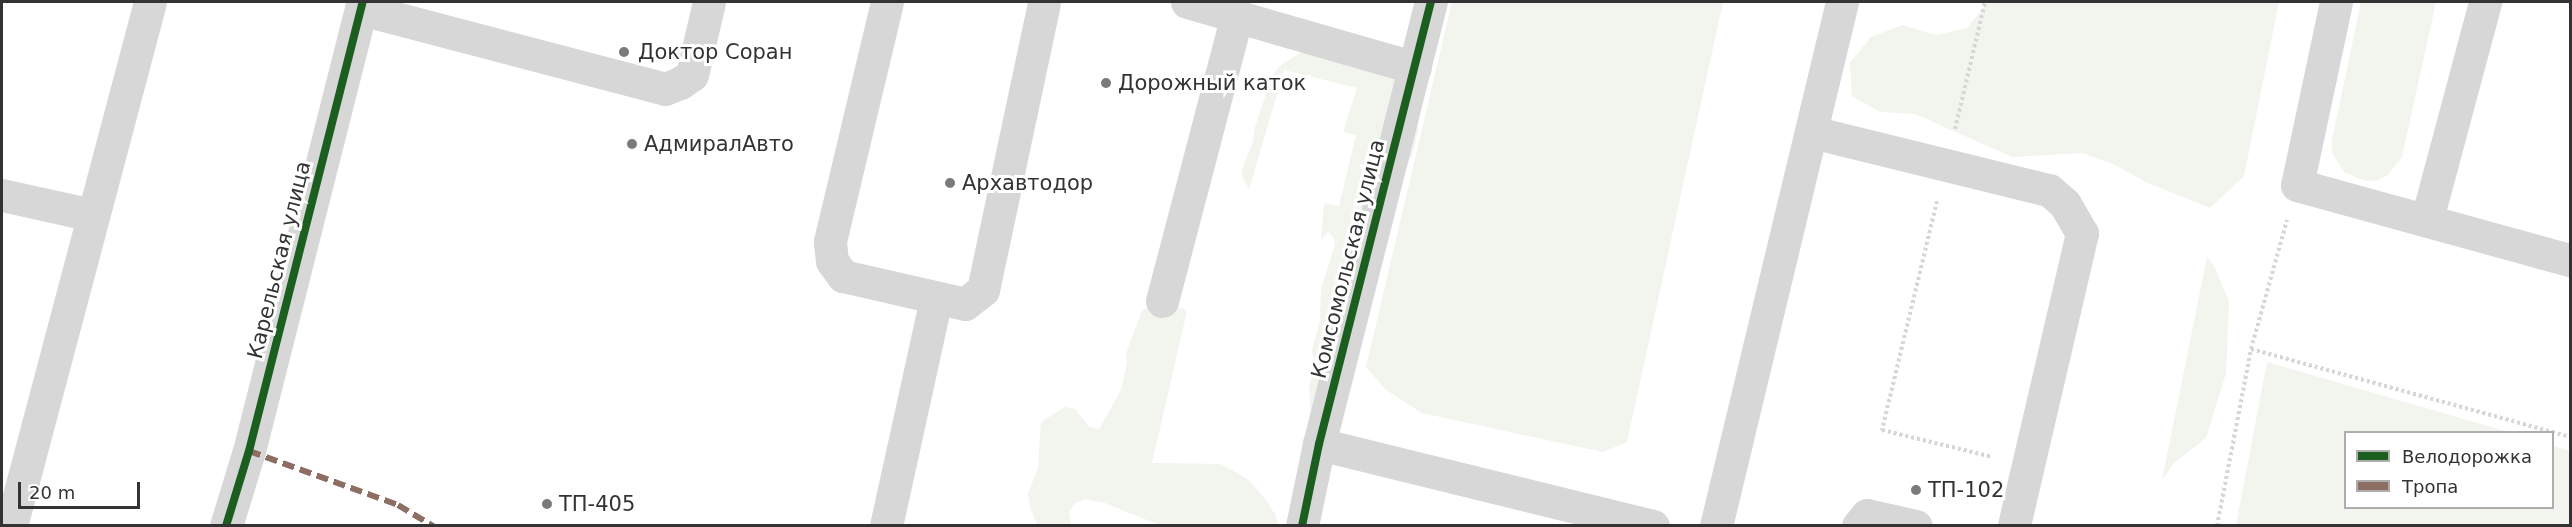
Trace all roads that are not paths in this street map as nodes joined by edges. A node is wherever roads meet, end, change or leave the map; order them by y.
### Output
1 (150, 2) edge
2 (709, 2) edge
3 (887, 2) edge
4 (1043, 2) edge
5 (1187, 2) edge
6 (1431, 2) edge
7 (1842, 2) edge
8 (2337, 2) edge
9 (2485, 2) edge
10 (362, 5) edge
11 (1237, 16) junction
12 (1415, 68) junction
13 (1812, 132) junction
14 (2, 195) edge
15 (92, 215) junction
16 (2427, 219) junction
17 (2571, 260) edge
18 (936, 299) junction
19 (1162, 301) dead end
20 (1319, 444) junction
21 (11, 525) edge
22 (226, 525) edge
23 (886, 525) edge
24 (1302, 525) edge
25 (1653, 525) edge
26 (1716, 525) edge
27 (1858, 525) edge
28 (1916, 525) edge
29 (2014, 525) edge

1 - 15 street
2 - 10 street
3 - 18 street
4 - 18 street
5 - 11 street
6 - 12 street, Комсомольская улица
7 - 13 street
8 - 16 street
9 - 16 street
10 - 22 street, Карельская улица
11 - 12 street
11 - 19 street
12 - 20 street, Комсомольская улица
13 - 26 street
13 - 29 street
14 - 15 street
15 - 21 street
16 - 17 street
18 - 23 street
20 - 24 street, Комсомольская улица
20 - 25 street
27 - 28 street

